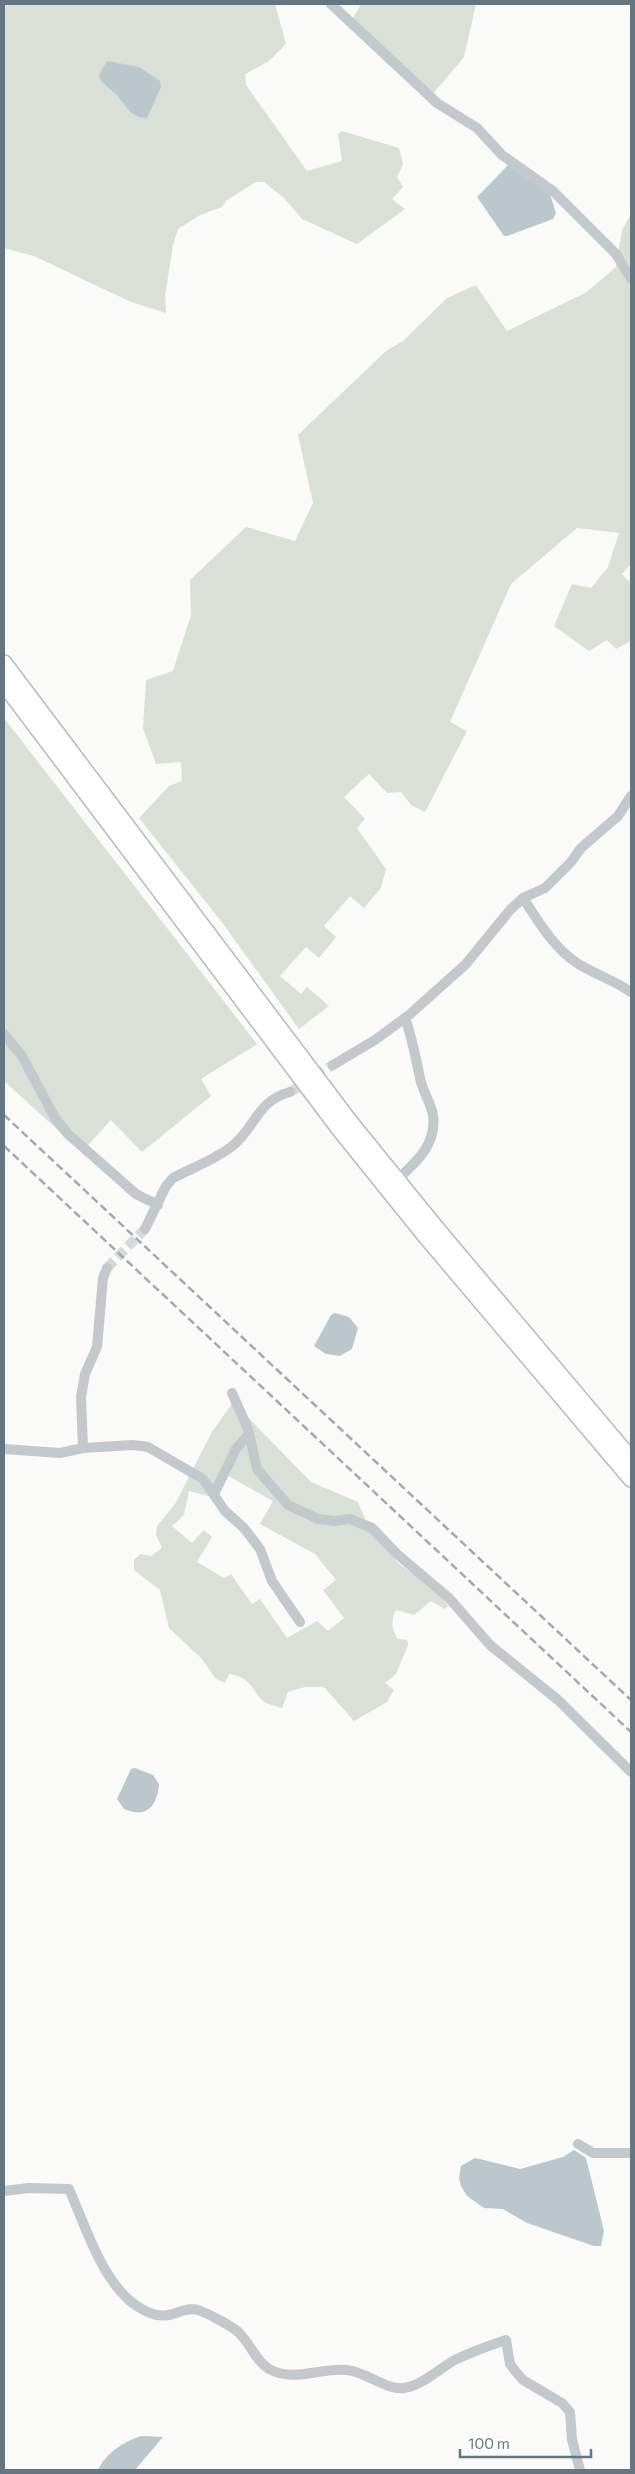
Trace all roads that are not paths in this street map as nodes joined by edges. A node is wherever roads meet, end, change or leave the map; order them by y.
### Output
1 (331, 4) edge
2 (631, 280) edge
3 (4, 663) edge
4 (4, 684) edge
5 (631, 796) edge
6 (523, 898) junction
7 (631, 992) edge
8 (405, 1018) junction
9 (4, 1034) edge
10 (333, 1065) tunnel mouth
11 (290, 1092) tunnel mouth
12 (397, 1180) junction
13 (158, 1205) junction
14 (145, 1229) tunnel mouth
15 (107, 1268) tunnel mouth
16 (232, 1394) dead end
17 (249, 1434) junction
18 (83, 1448) junction
19 (4, 1449) edge
20 (631, 1459) edge
21 (631, 1478) edge
22 (214, 1494) junction
23 (300, 1622) dead end
24 (631, 1772) edge
25 (578, 2144) dead end
26 (631, 2153) edge
27 (4, 2192) edge
28 (580, 2470) edge

1 - 2 street
3 - 12 main road
4 - 21 main road
5 - 6 street
6 - 7 street
6 - 8 street
8 - 10 street
8 - 12 street
9 - 13 street
11 - 13 street
12 - 20 main road
13 - 14 street
15 - 18 street
16 - 17 street
17 - 22 street
17 - 24 street
18 - 19 street
18 - 22 street
22 - 23 street
25 - 26 street
27 - 28 street

